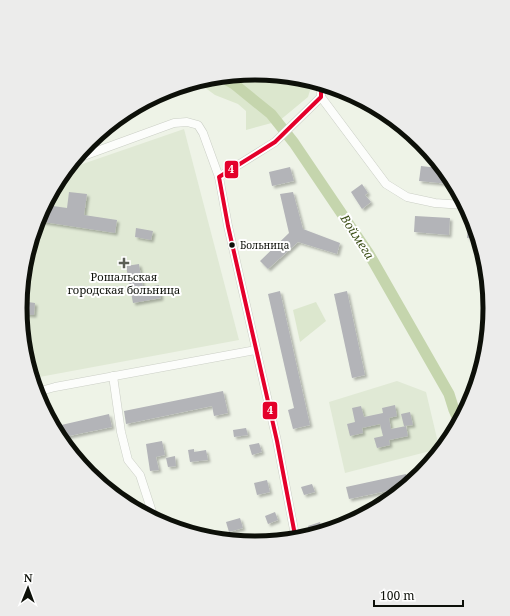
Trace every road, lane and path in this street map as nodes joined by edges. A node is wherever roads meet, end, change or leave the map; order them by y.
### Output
1 (321, 90) edge
2 (321, 97) junction
3 (87, 155) edge
4 (219, 177) junction
5 (458, 205) edge
6 (256, 350) junction
7 (113, 376) junction
8 (42, 391) edge
9 (152, 511) edge
10 (295, 533) edge

1 - 2 street
2 - 4 street
2 - 5 street
3 - 4 street
4 - 6 street
6 - 7 street
6 - 10 street
7 - 8 street
7 - 9 street

